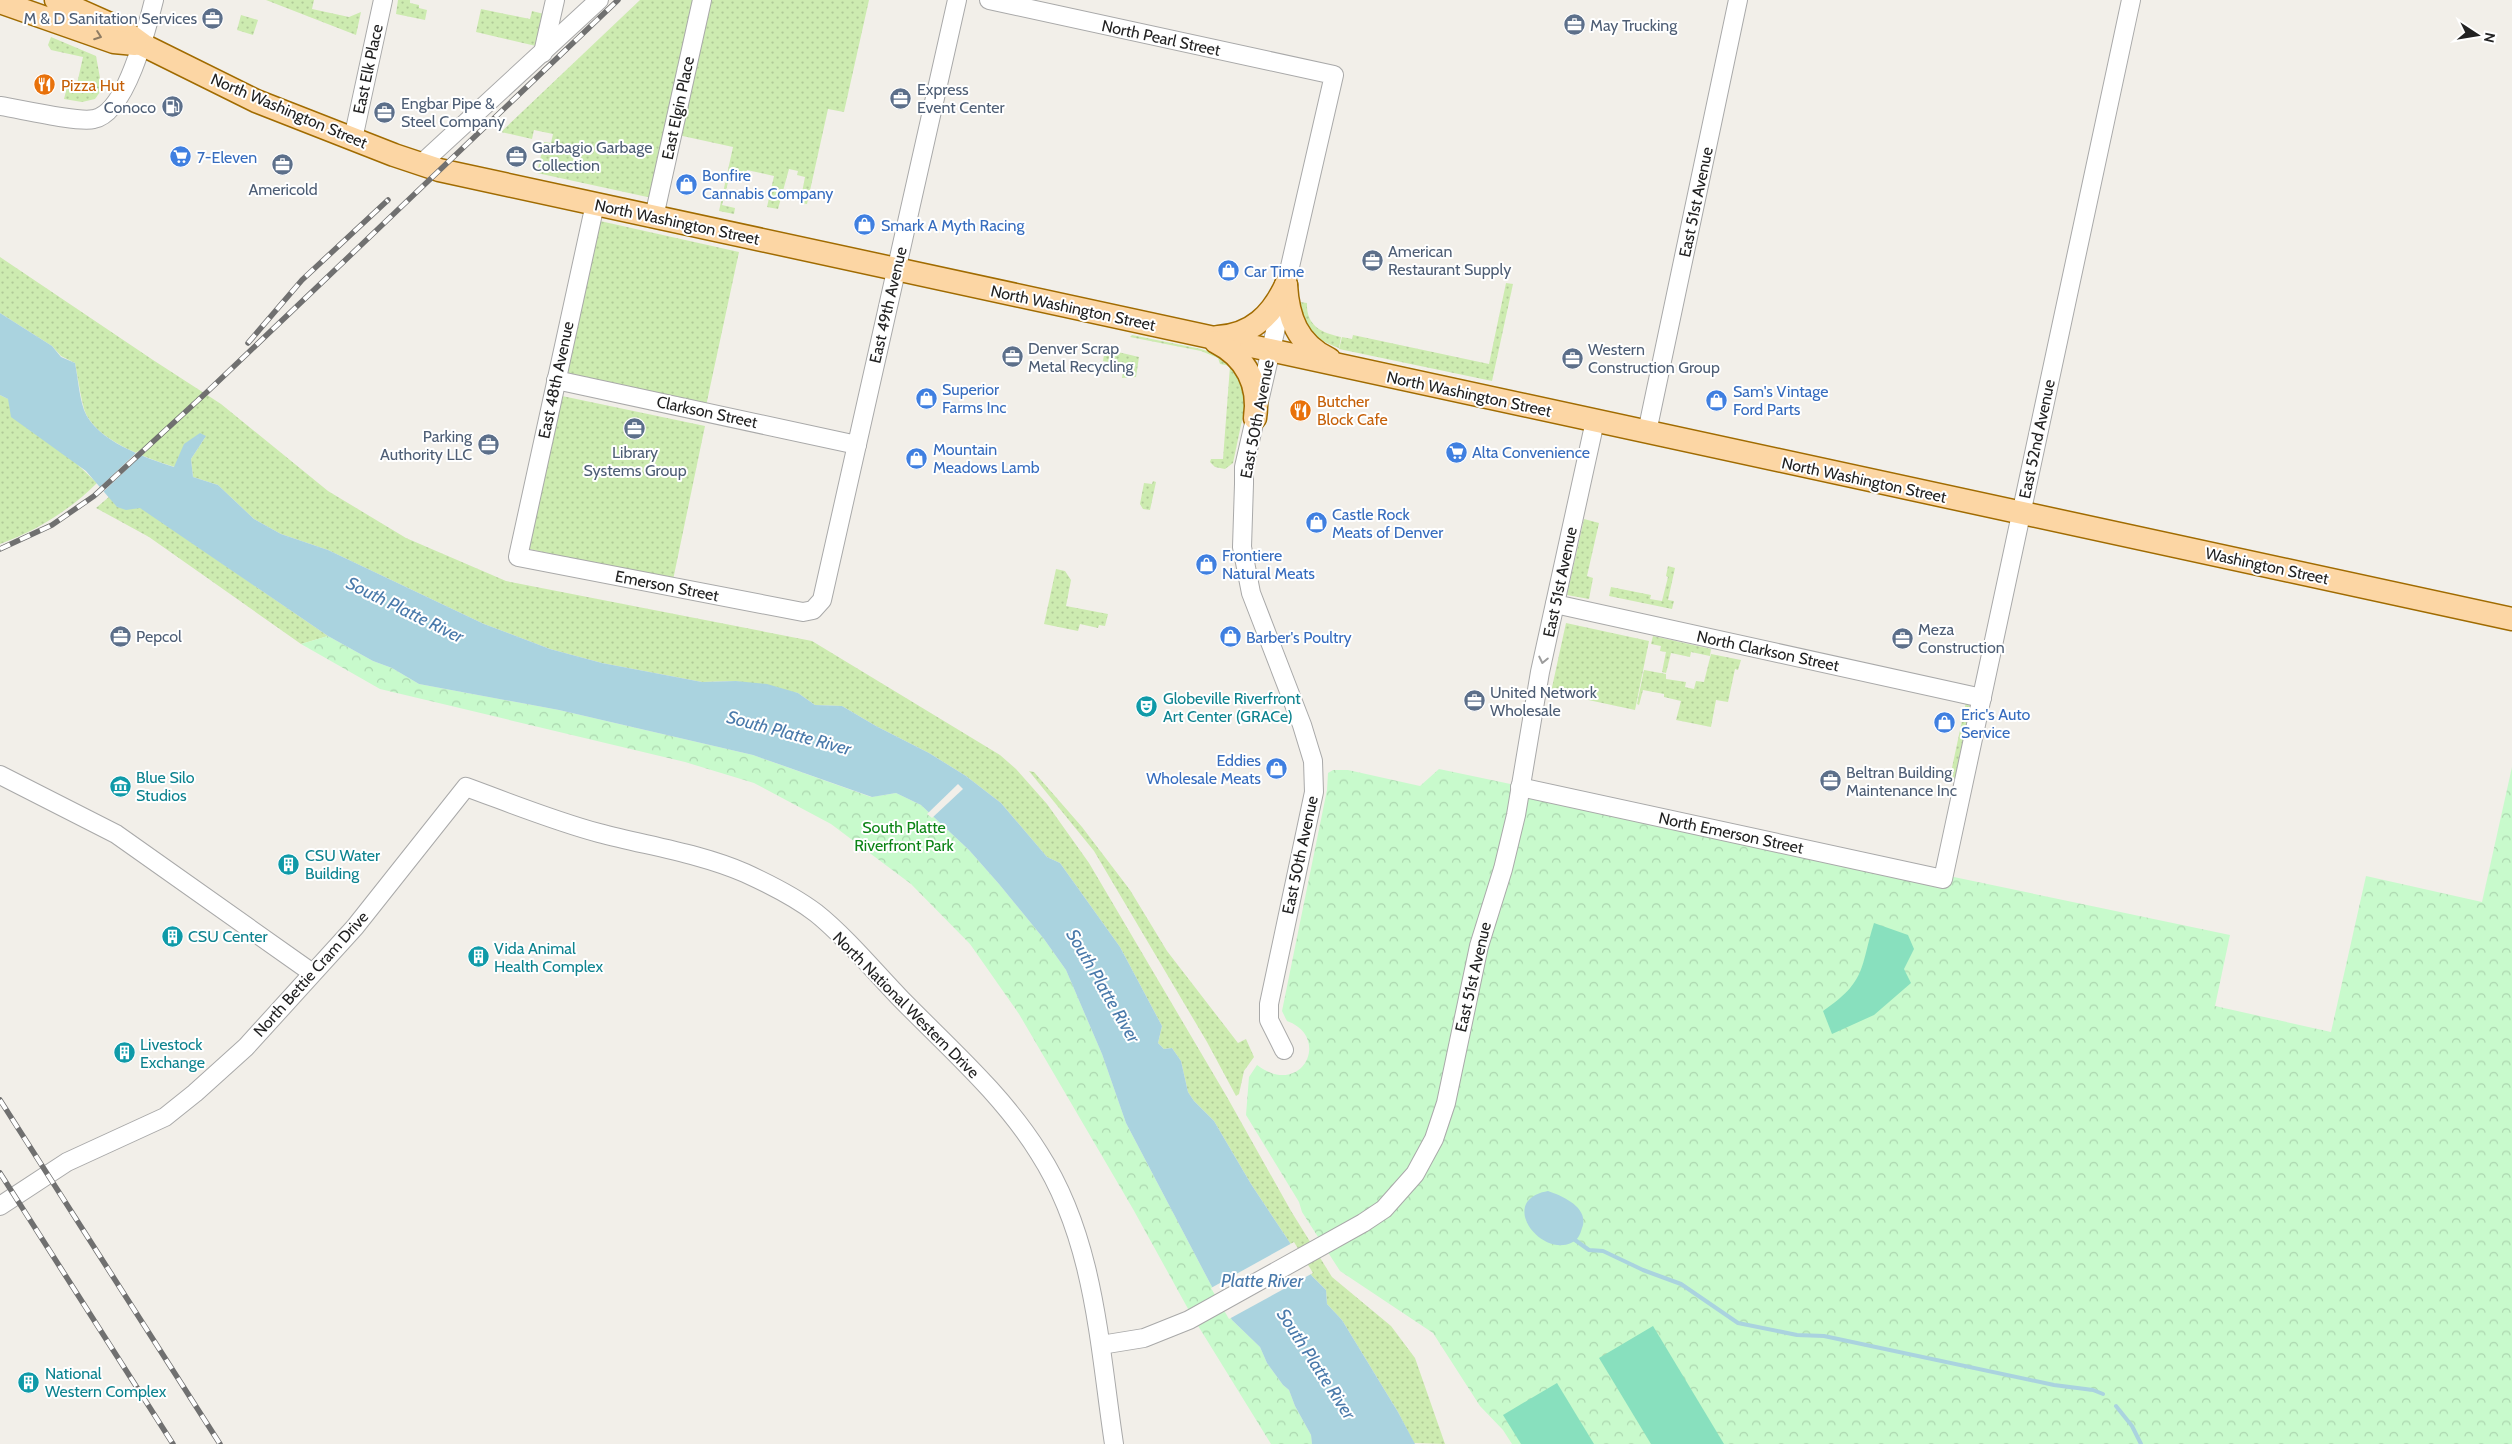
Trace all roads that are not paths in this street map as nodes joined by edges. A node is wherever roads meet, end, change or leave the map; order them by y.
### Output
1 (56, 0) edge
2 (154, 0) edge
3 (383, 0) edge
4 (555, 0) edge
5 (599, 0) edge
6 (702, 0) edge
7 (958, 0) edge
8 (989, 0) edge
9 (1738, 0) edge
10 (2131, 0) edge
11 (0, 2) edge
12 (143, 45) junction
13 (543, 53) junction
14 (1334, 76) joint
15 (0, 106) edge
16 (353, 139) junction
17 (421, 164) junction
18 (595, 204) junction
19 (654, 217) junction
20 (896, 269) junction
21 (1286, 285) junction
22 (1207, 337) junction
23 (1271, 351) junction
24 (1346, 367) junction
25 (556, 380) junction
26 (1255, 418) junction
27 (1595, 421) junction
28 (1647, 432) junction
29 (857, 444) junction
30 (2021, 514) junction
31 (518, 557) joint
32 (1555, 604) junction
33 (816, 608) joint
34 (2512, 620) edge
35 (1982, 698) junction
36 (0, 775) edge
37 (466, 787) joint
38 (1520, 788) junction
39 (1943, 879) joint
40 (311, 972) junction
41 (1284, 1050) dead end
42 (0, 1206) edge
43 (1101, 1345) junction
44 (1114, 1444) edge

1 - 12 main road, North Washington Street
2 - 12 street
3 - 16 street, East Elk Place
4 - 13 street
5 - 13 street
6 - 19 street, East Elgin Place
7 - 20 street, East 49th Avenue
8 - 14 street, North Pearl Street
9 - 28 street, East 51st Avenue
10 - 30 street, East 52nd Avenue
11 -> 12 main road, North Washington Street
12 - 15 street
12 - 16 main road, North Washington Street
13 - 17 street
14 - 21 street, East 50th Avenue
16 - 17 main road, North Washington Street
17 - 18 main road, North Washington Street
18 - 19 main road, North Washington Street
18 - 25 street, East 48th Avenue
19 - 20 main road, North Washington Street
20 - 22 main road, North Washington Street
20 - 29 street, East 49th Avenue
21 - 22 main road
21 - 23 street, East 50th Avenue
21 - 24 main road
22 - 23 main road, North Washington Street
22 - 26 main road
23 - 24 main road, North Washington Street
23 - 26 street, East 50th Avenue
24 - 27 main road, North Washington Street
25 - 29 street, Clarkson Street
25 - 31 street, East 48th Avenue
26 - 41 street, East 50th Avenue
27 - 28 main road, North Washington Street
27 - 32 street, East 51st Avenue
28 - 30 main road, North Washington Street
29 - 33 street, East 49th Avenue
30 - 34 main road, Washington Street
30 - 35 street, East 52nd Avenue
31 - 33 street, Emerson Street
32 - 35 street, North Clarkson Street
32 -> 38 street, East 51st Avenue
35 - 39 street, East 52nd Avenue
36 - 40 street
37 - 40 street, North Bettie Cram Drive
37 - 43 street, North National Western Drive
38 - 39 street, North Emerson Street
38 - 43 street, East 51st Avenue
40 - 42 street, North Bettie Cram Drive
43 - 44 street, North National Western Drive

